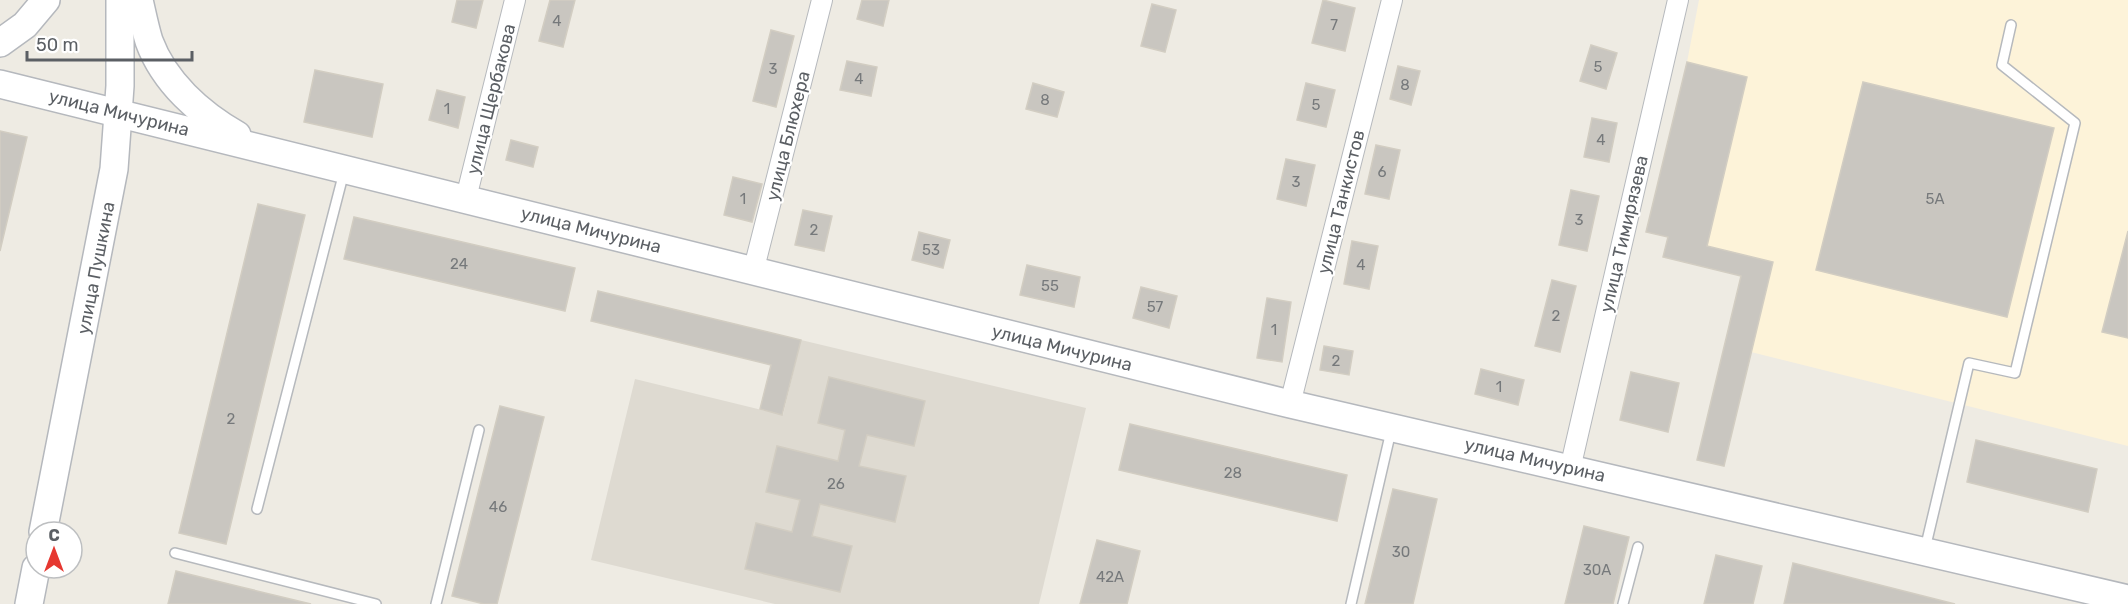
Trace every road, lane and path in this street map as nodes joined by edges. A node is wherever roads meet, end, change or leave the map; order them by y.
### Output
1 (46, 0) edge
2 (120, 0) edge
3 (139, 0) edge
4 (515, 0) edge
5 (822, 0) edge
6 (1392, 0) edge
7 (1678, 0) edge
8 (2011, 25) dead end
9 (0, 43) edge
10 (0, 84) edge
11 (118, 112) junction
12 (264, 150) junction
13 (344, 170) junction
14 (466, 198) junction
15 (753, 272) junction
16 (1290, 404) junction
17 (1392, 427) junction
18 (479, 430) dead end
19 (1570, 469) junction
20 (257, 509) dead end
21 (45, 520) edge
22 (1638, 547) dead end
23 (1924, 551) junction
24 (175, 553) dead end
25 (34, 580) edge
26 (2128, 599) edge
27 (29, 604) edge
28 (376, 604) edge
29 (436, 604) edge
30 (1352, 604) edge
31 (1623, 604) edge

1 - 9 street
2 - 11 street, улица Пушкина
3 - 12 street
4 - 14 street, улица Щербакова
5 - 15 street, улица Блюхера
6 - 16 street, улица Танкистов
7 - 19 street, улица Тимирязева
8 - 23 lane
10 - 11 street, улица Мичурина
11 - 12 street, улица Мичурина
11 - 21 street, улица Пушкина
12 - 13 street, улица Мичурина
13 - 14 street, улица Мичурина
13 - 20 lane
14 - 15 street, улица Мичурина
15 - 16 street, улица Мичурина
16 - 17 street, улица Мичурина
17 - 19 street, улица Мичурина
17 - 30 lane
18 - 29 lane
19 - 23 street, улица Мичурина
22 - 31 lane
23 - 26 street, улица Мичурина
24 - 28 lane
25 - 27 street

